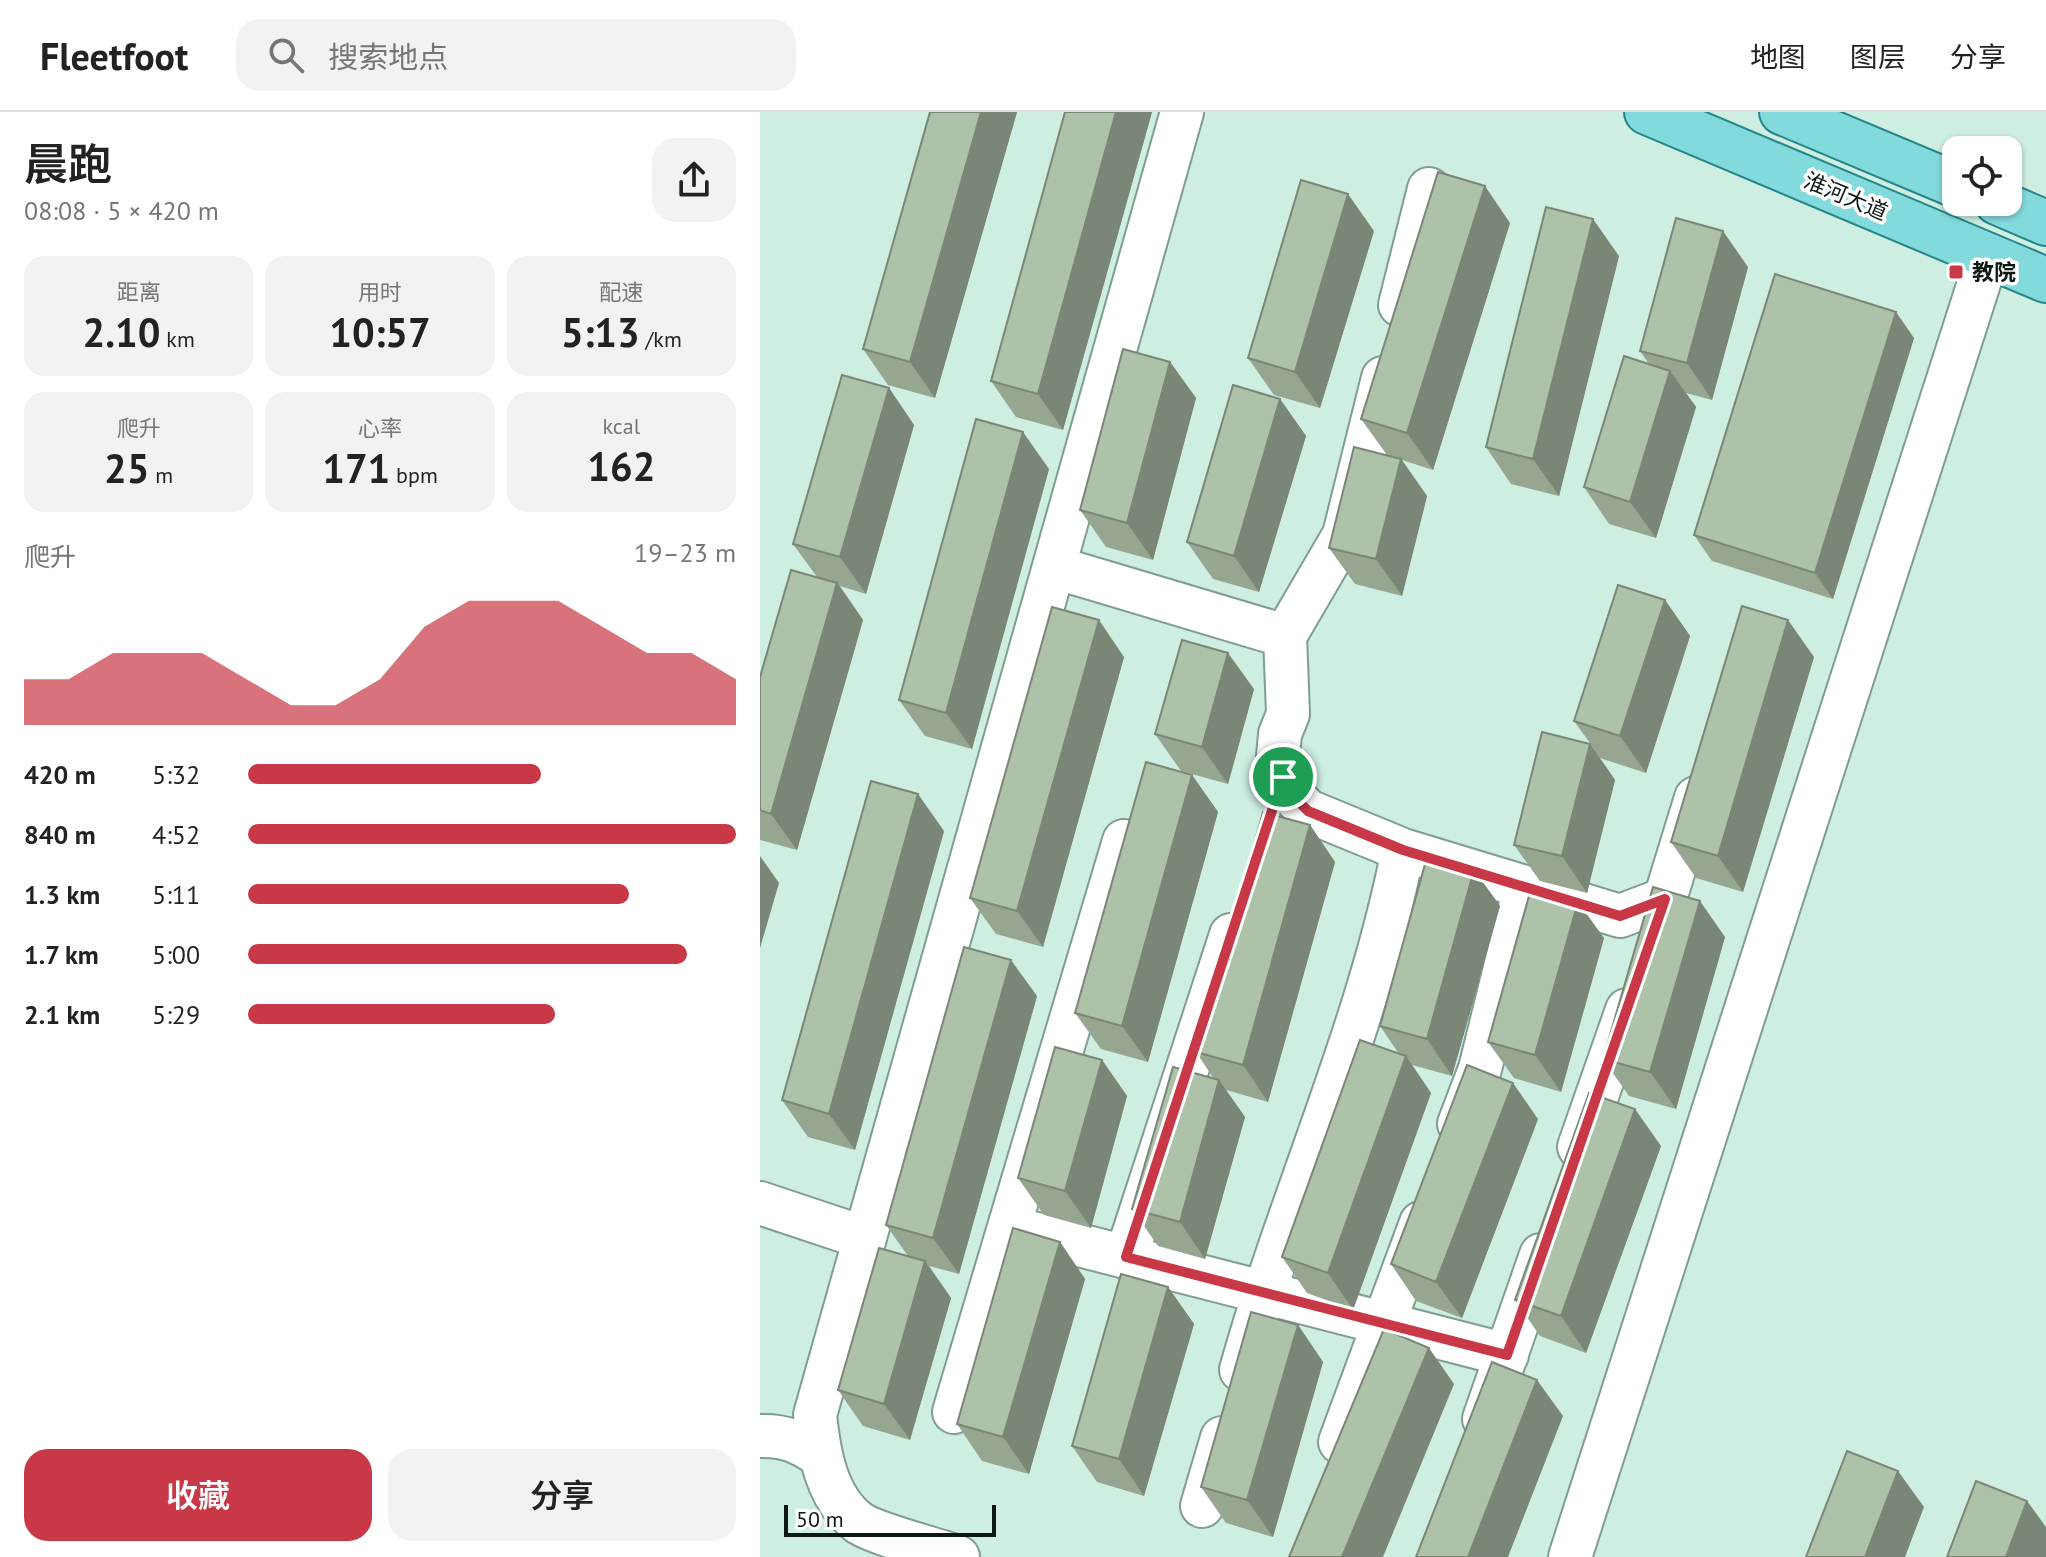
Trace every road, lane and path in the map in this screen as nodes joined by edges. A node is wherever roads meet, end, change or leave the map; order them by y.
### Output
1 (1182, 112) edge
2 (1647, 112) edge
3 (1789, 113) edge
4 (1942, 179) edge
5 (1429, 189) edge
6 (2022, 213) edge
7 (2046, 223) edge
8 (1988, 255) junction
9 (2046, 280) edge
10 (1054, 567) junction
11 (1285, 636) junction
12 (1709, 754) edge
13 (1283, 777) junction
14 (1268, 822) edge
15 (1124, 841) edge
16 (1403, 850) junction
17 (1525, 887) junction
18 (1243, 897) edge
19 (1665, 899) junction
20 (1568, 1179) edge
21 (760, 1203) edge
22 (1553, 1223) edge
23 (1009, 1227) junction
24 (865, 1238) junction
25 (1126, 1257) junction
26 (1263, 1292) junction
27 (1382, 1323) junction
28 (1507, 1355) junction
29 (954, 1412) dead end
30 (760, 1436) edge
31 (819, 1455) junction
32 (1472, 1456) edge
33 (1330, 1471) edge
34 (1202, 1506) edge
35 (958, 1557) edge
36 (1570, 1557) edge

1 - 10 street
2 - 8 main road, 淮河大道
3 - 4 main road
5 - 11 street
6 - 7 main road
8 - 9 main road, 淮河大道
8 - 36 street
10 - 11 street
10 - 24 street
11 - 13 street
12 - 19 street
13 - 14 street
13 - 16 street
15 - 23 street
16 - 17 street
16 - 26 street
17 - 19 street
17 - 27 street
18 - 25 street
19 - 20 street
21 - 24 street
22 - 28 street
23 - 25 street
23 - 29 street
24 - 31 street
25 - 26 street
26 - 27 street
26 - 34 street
27 - 28 street
27 - 33 street
28 - 32 street
30 - 31 street
31 - 35 street

